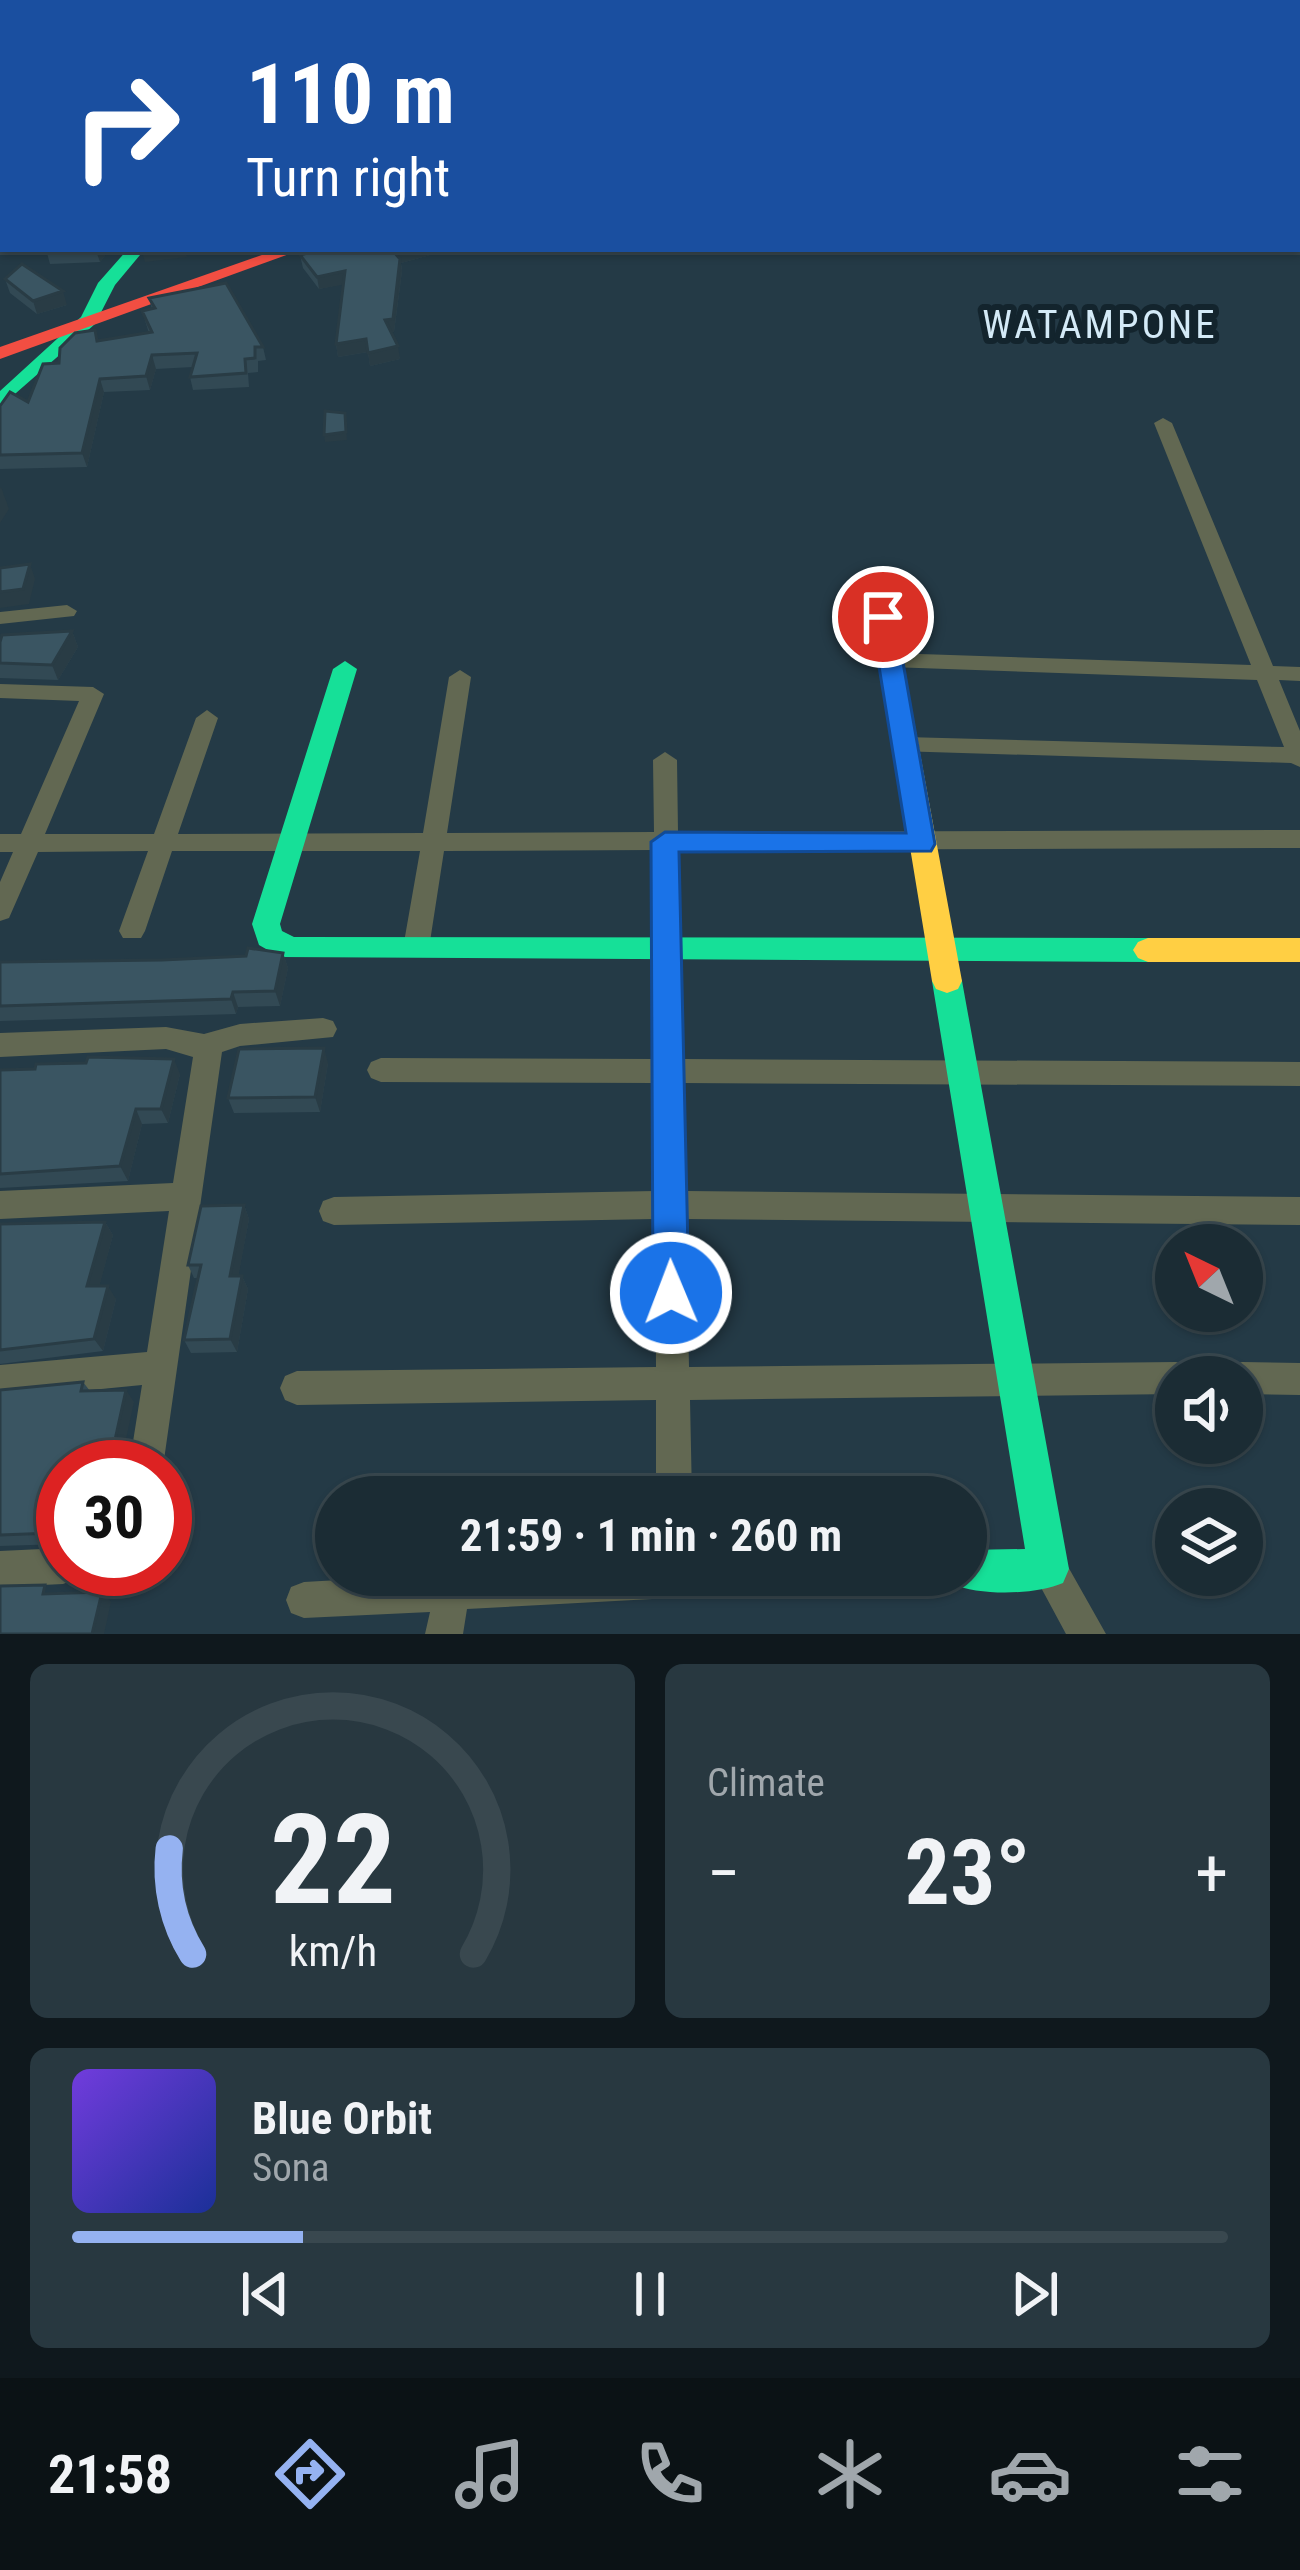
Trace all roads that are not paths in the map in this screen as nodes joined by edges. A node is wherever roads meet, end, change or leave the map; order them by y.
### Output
1 (134, 252) edge
2 (286, 252) edge
3 (88, 320) junction
4 (0, 352) edge
5 (0, 401) edge
6 (1163, 424) dead end
7 (876, 574) dead end
8 (67, 611) dead end
9 (0, 618) edge
10 (890, 660) junction
11 (345, 669) dead end
12 (1265, 673) junction
13 (1300, 674) edge
14 (460, 677) dead end
15 (0, 691) edge
16 (207, 718) dead end
17 (904, 745) junction
18 (1299, 756) edge
19 (665, 760) dead end
20 (1300, 839) edge
21 (433, 842) junction
22 (665, 842) junction
23 (0, 843) edge
24 (29, 843) junction
25 (164, 843) junction
26 (289, 843) junction
27 (922, 844) junction
28 (0, 910) edge
29 (132, 931) dead end
30 (416, 948) junction
31 (665, 949) junction
32 (1300, 950) edge
33 (940, 952) junction
34 (323, 1029) dead end
35 (0, 1045) edge
36 (204, 1046) junction
37 (381, 1070) dead end
38 (668, 1071) junction
39 (962, 1073) junction
40 (1300, 1074) edge
41 (188, 1196) junction
42 (0, 1205) edge
43 (670, 1205) junction
44 (334, 1211) dead end
45 (988, 1211) junction
46 (1300, 1211) edge
47 (161, 1367) junction
48 (1019, 1377) junction
49 (1155, 1378) edge
50 (1263, 1378) edge
51 (1300, 1378) edge
52 (673, 1380) junction
53 (0, 1382) edge
54 (298, 1388) dead end
55 (150, 1440) edge
56 (674, 1476) edge
57 (36, 1567) edge
58 (0, 1569) edge
59 (1049, 1569) junction
60 (987, 1570) edge
61 (370, 1596) edge
62 (451, 1596) edge
63 (304, 1600) dead end
64 (444, 1634) edge
65 (1087, 1634) edge

1 - 3 main road
2 - 3 main road
3 - 4 main road
3 - 5 main road
6 - 12 street
7 - 10 main road
8 - 9 street
10 - 12 street
10 - 17 main road
11 - 26 main road
12 - 13 street
12 - 18 street
14 - 21 street
15 - 24 street
16 - 25 street
17 - 18 street
17 - 27 main road
19 - 22 street
20 - 27 street
21 - 22 street
21 - 26 street
21 - 30 street
22 - 27 street
22 - 31 street
23 - 24 street
24 - 25 street
24 - 28 street
25 - 26 street
25 - 29 street
26 - 30 main road
27 - 33 main road
30 - 31 main road
31 - 33 main road
31 - 38 street
32 - 33 main road
33 - 39 main road
34 - 36 street
35 - 36 street
36 - 41 street
37 - 38 street
38 - 39 street
38 - 43 street
39 - 40 street
39 - 45 main road
41 - 42 street
41 - 47 street
43 - 44 street
43 - 45 street
43 - 52 street
45 - 46 street
45 - 48 main road
47 - 53 street
47 - 55 street
48 - 49 street
48 - 52 street
48 - 59 main road
50 - 51 street
52 - 54 street
52 - 56 street
57 - 58 street
59 - 60 main road
59 - 65 street
61 - 63 street
62 - 64 street

